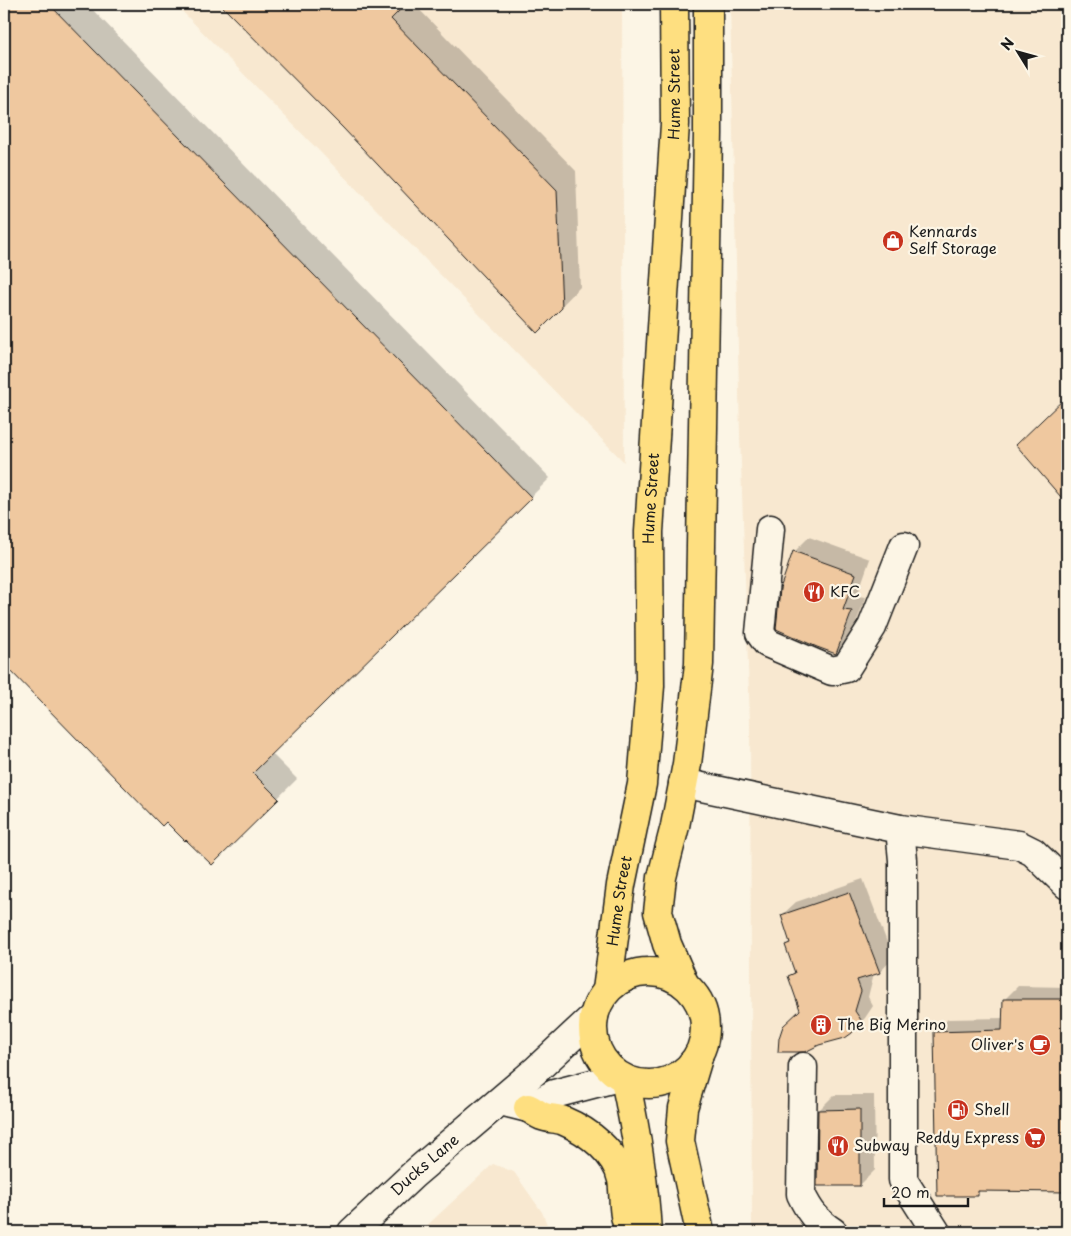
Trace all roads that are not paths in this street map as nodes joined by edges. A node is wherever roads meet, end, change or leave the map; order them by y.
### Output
1 (674, 4) edge
2 (708, 4) edge
3 (770, 529) dead end
4 (904, 546) dead end
5 (683, 783) junction
6 (900, 829) junction
7 (1067, 885) edge
8 (684, 983) junction
9 (607, 990) junction
10 (594, 1016) junction
11 (698, 1057) junction
12 (803, 1067) dead end
13 (622, 1078) junction
14 (499, 1102) junction
15 (528, 1108) junction
16 (352, 1232) edge
17 (632, 1232) edge
18 (647, 1232) edge
19 (700, 1232) edge
20 (833, 1232) edge
21 (936, 1232) edge

1 - 9 main road, Hume Street
2 - 5 main road
3 - 4 street
5 - 6 street
5 - 8 main road
6 - 7 street
6 - 21 street
8 - 9 main road
8 - 11 main road
9 - 10 main road
10 - 13 main road
10 - 14 street, Ducks Lane
11 - 13 main road
11 - 19 main road
12 - 20 street
13 - 15 street
13 - 18 main road
14 - 15 street
14 - 16 street, Ducks Lane
15 - 17 main road

